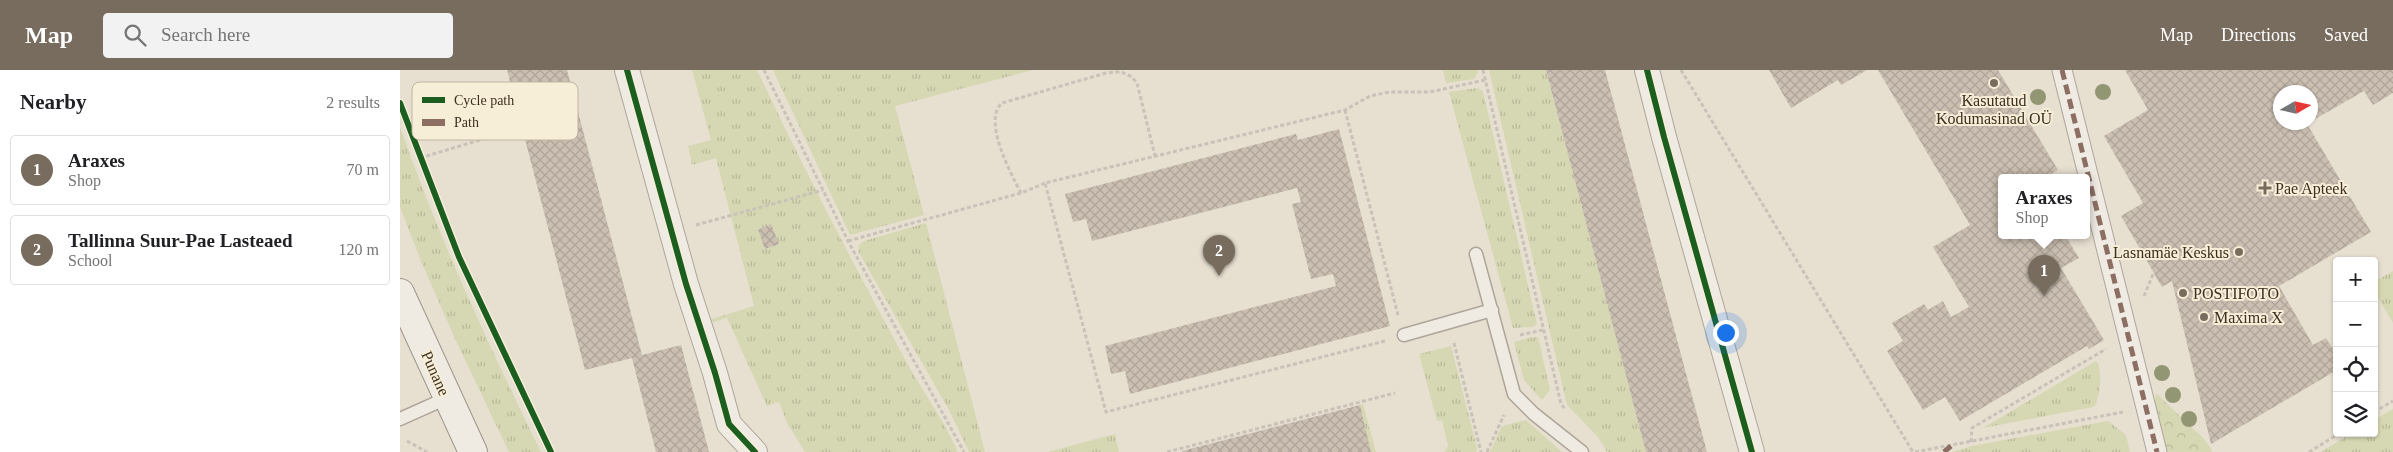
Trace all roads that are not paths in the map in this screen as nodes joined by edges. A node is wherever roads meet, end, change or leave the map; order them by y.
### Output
1 (627, 70) edge
2 (1647, 70) edge
3 (2062, 70) edge
4 (2088, 174) edge
5 (2090, 183) edge
6 (1476, 254) dead end
7 (400, 293) edge
8 (1492, 310) junction
9 (1404, 336) road end
10 (447, 398) junction
11 (400, 418) edge
12 (472, 452) edge
13 (755, 452) edge
14 (1582, 452) edge
15 (1752, 452) edge
16 (2157, 452) edge

1 - 13 street
2 - 15 street
3 - 4 street
5 - 16 street
6 - 8 lane
7 - 10 main road, Punane
8 - 9 lane
8 - 14 lane
10 - 11 lane
10 - 12 main road, Punane

